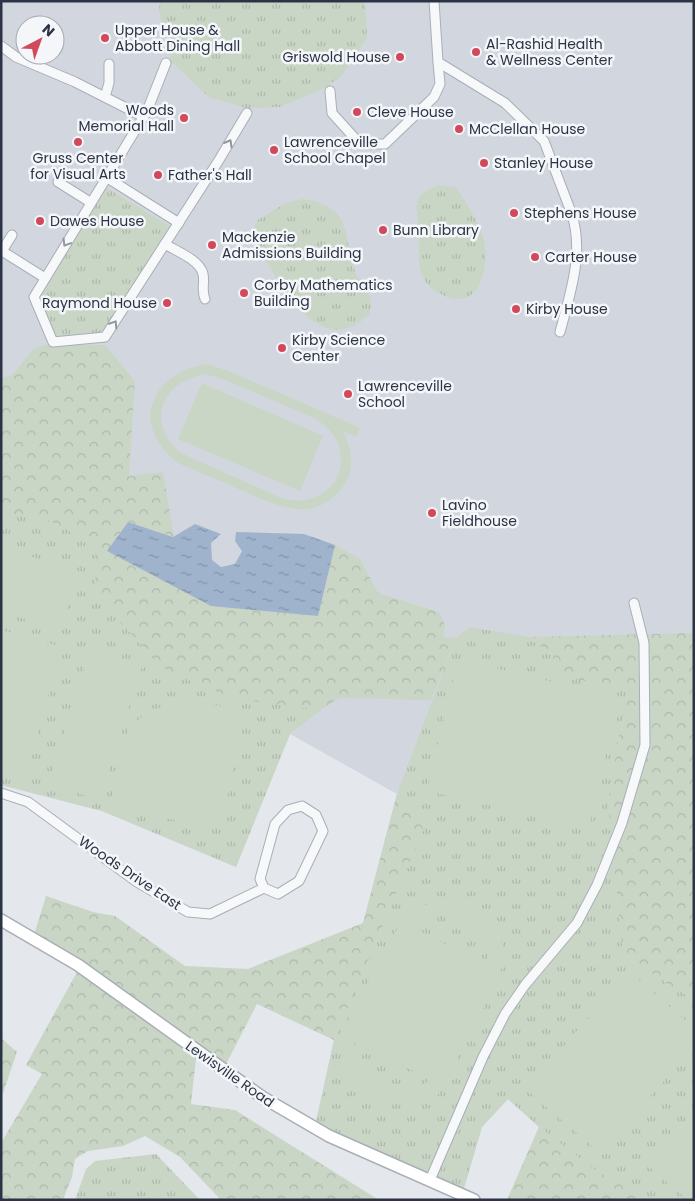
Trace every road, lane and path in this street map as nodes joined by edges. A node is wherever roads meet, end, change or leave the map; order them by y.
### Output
1 (434, 1) edge
2 (1, 46) edge
3 (438, 62) junction
4 (109, 64) dead end
5 (166, 64) dead end
6 (330, 91) dead end
7 (105, 97) junction
8 (247, 113) dead end
9 (144, 117) junction
10 (106, 177) junction
11 (58, 182) dead end
12 (90, 202) junction
13 (179, 223) junction
14 (12, 235) dead end
15 (165, 244) junction
16 (45, 278) junction
17 (205, 299) dead end
18 (560, 332) dead end
19 (634, 603) dead end
20 (1, 793) edge
21 (264, 888) junction
22 (1, 920) edge
23 (430, 1180) junction
24 (474, 1200) edge

1 - 3 street
2 - 7 street
3 - 6 street
3 - 18 street
4 - 7 street
5 - 9 street
7 - 9 street
13 -> 8 street
9 - 10 street
10 - 12 street
10 - 13 street
11 - 12 street
12 -> 16 street
13 - 15 street
14 - 16 street
16 -> 15 street
15 - 17 street
19 - 23 street
20 - 21 street, Woods Drive East
21 - 21 street, Woods Drive East
22 - 23 street, Lewisville Road
23 - 24 street, Lewisville Road

